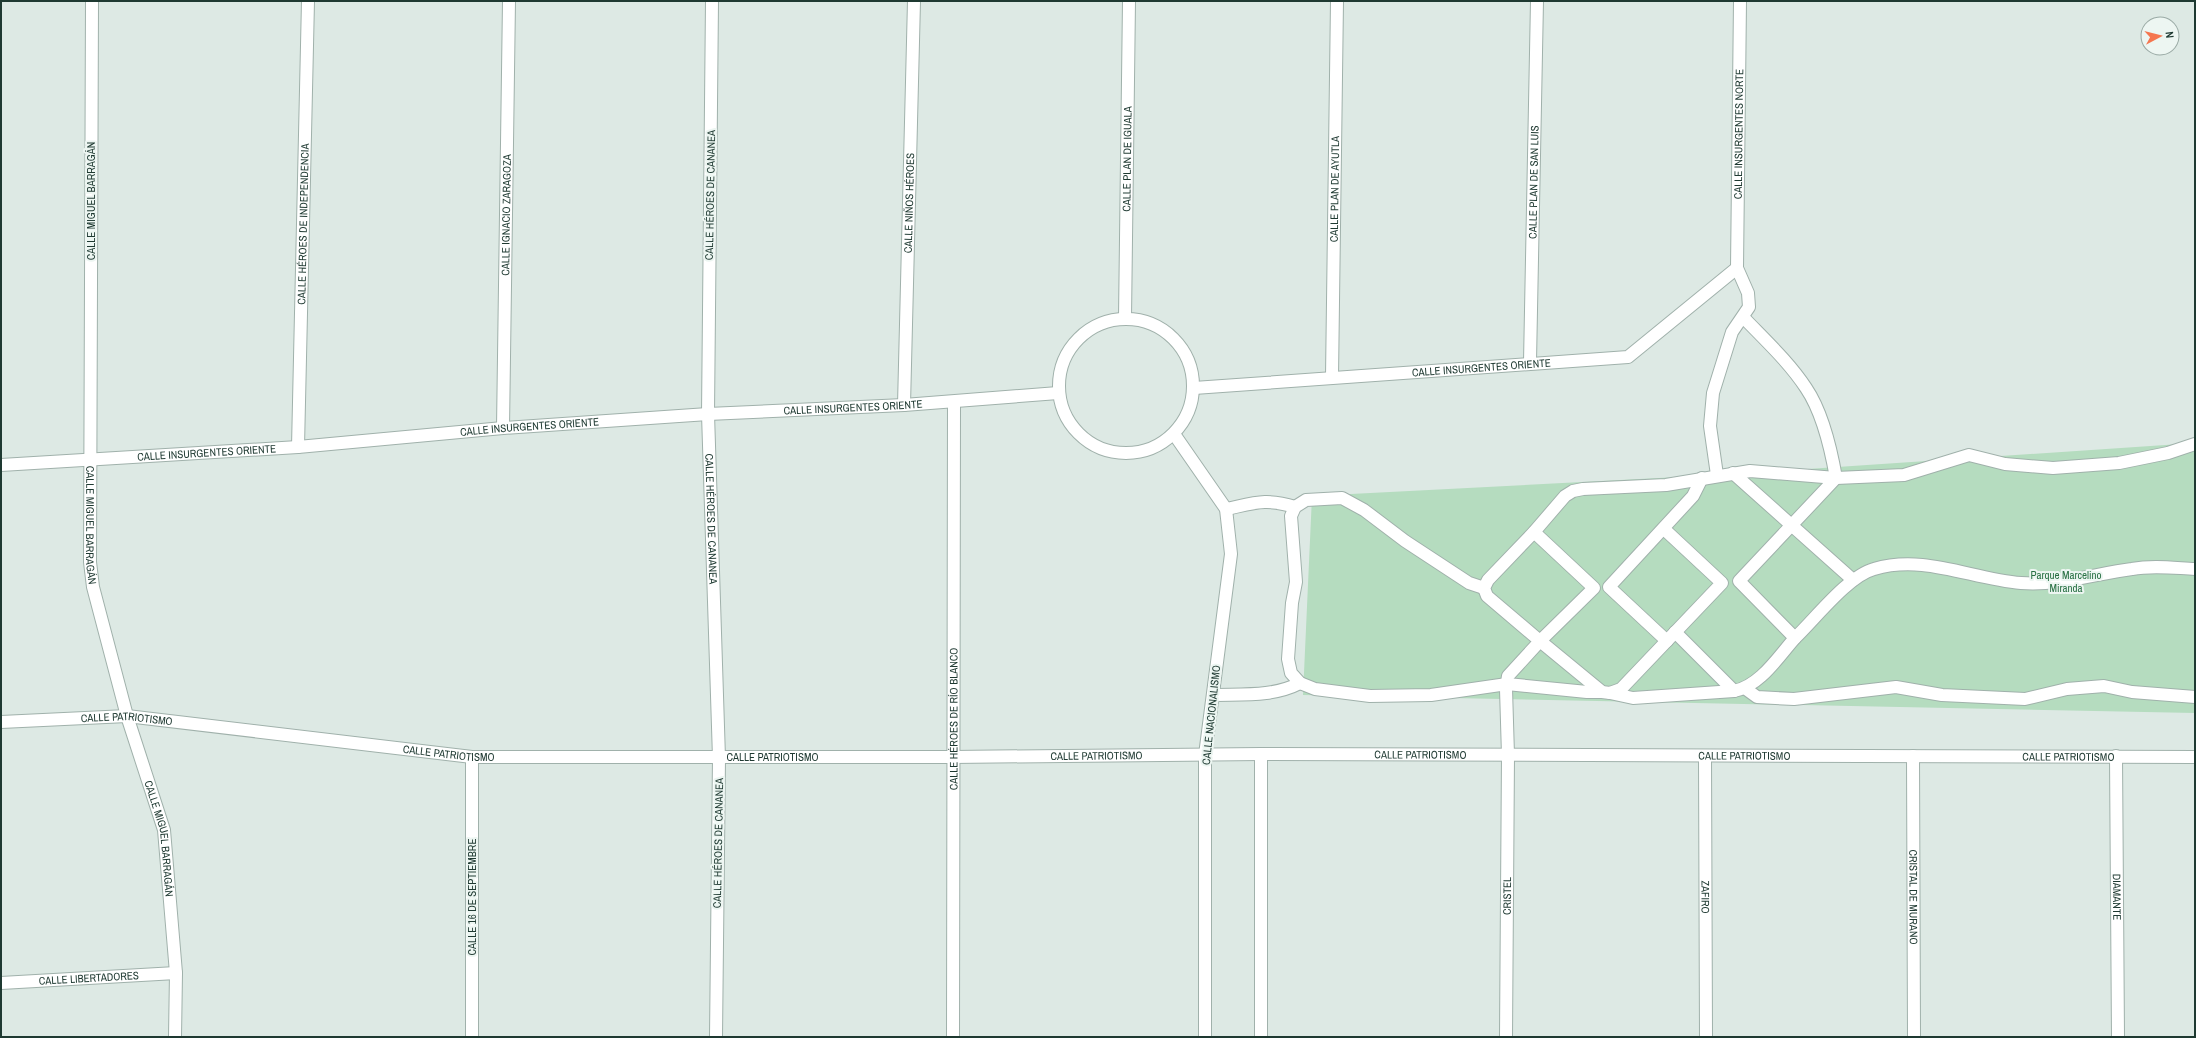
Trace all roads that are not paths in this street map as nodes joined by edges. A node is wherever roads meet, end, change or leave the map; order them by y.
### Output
1 (92, 1) edge
2 (308, 1) edge
3 (509, 1) edge
4 (712, 1) edge
5 (914, 1) edge
6 (1129, 1) edge
7 (1337, 1) edge
8 (1537, 1) edge
9 (1740, 1) edge
10 (1738, 268) junction
11 (1743, 317) junction
12 (1125, 318) junction
13 (1530, 362) junction
14 (1332, 377) junction
15 (1194, 388) junction
16 (1058, 393) junction
17 (954, 402) junction
18 (904, 405) junction
19 (708, 414) junction
20 (503, 428) junction
21 (1174, 434) junction
22 (2195, 444) edge
23 (298, 447) junction
24 (89, 458) junction
25 (1, 465) edge
26 (1733, 473) junction
27 (1717, 475) junction
28 (1702, 478) junction
29 (1836, 478) junction
30 (1295, 507) junction
31 (1226, 509) junction
32 (1793, 526) junction
33 (1664, 529) junction
34 (1534, 532) junction
35 (2195, 569) edge
36 (1853, 580) junction
37 (1739, 581) junction
38 (1722, 583) junction
39 (1609, 587) junction
40 (1484, 588) junction
41 (1594, 588) junction
42 (1675, 632) junction
43 (1795, 638) junction
44 (1540, 641) junction
45 (1667, 641) junction
46 (1300, 683) junction
47 (1507, 684) junction
48 (1740, 690) junction
49 (1606, 692) junction
50 (1213, 695) junction
51 (2195, 697) edge
52 (127, 716) junction
53 (1, 722) edge
54 (1261, 754) junction
55 (1206, 755) junction
56 (1508, 755) junction
57 (1704, 756) junction
58 (1913, 756) junction
59 (2116, 756) junction
60 (472, 757) junction
61 (952, 757) junction
62 (2195, 757) edge
63 (719, 758) junction
64 (176, 973) junction
65 (1, 983) edge
66 (175, 1037) edge
67 (472, 1037) edge
68 (716, 1037) edge
69 (953, 1037) edge
70 (1205, 1037) edge
71 (1261, 1037) edge
72 (1506, 1037) edge
73 (1706, 1037) edge
74 (1914, 1037) edge
75 (2118, 1037) edge

1 - 24 street, CALLE MIGUEL BARRAGÁN
2 - 23 street, CALLE HÉROES DE INDEPENDENCIA
3 - 20 street, CALLE IGNACIO ZARAGOZA
4 - 19 street, CALLE HÉROES DE CANANEA
5 - 18 street, CALLE NIÑOS HÉROES
6 - 12 street, CALLE PLAN DE IGUALA
7 - 14 street, CALLE PLAN DE AYUTLA
8 - 13 street, CALLE PLAN DE SAN LUIS
9 - 10 street, CALLE INSURGENTES NORTE
10 - 11 street
10 - 13 street, CALLE INSURGENTES ORIENTE
11 - 27 street
11 - 29 street
12 - 15 street
12 - 16 street
13 - 14 street, CALLE INSURGENTES ORIENTE
14 - 15 street, CALLE INSURGENTES ORIENTE
15 - 21 street
16 - 17 street, CALLE INSURGENTES ORIENTE
16 - 21 street
17 - 18 street, CALLE INSURGENTES ORIENTE
17 - 61 street, CALLE HÉROES DE RÍO BLANCO
18 - 19 street, CALLE INSURGENTES ORIENTE
19 - 20 street, CALLE INSURGENTES ORIENTE
19 - 63 street, CALLE HÉROES DE CANANEA
20 - 23 street, CALLE INSURGENTES ORIENTE
21 - 31 street, CALLE NACIONALISMO
22 - 29 street
23 - 24 street, CALLE INSURGENTES ORIENTE
24 - 25 street, CALLE INSURGENTES ORIENTE
24 - 52 street, CALLE MIGUEL BARRAGÁN
26 - 27 street
26 - 29 street
26 - 32 street
27 - 28 street
28 - 33 street
28 - 34 street
29 - 32 street
30 - 31 street
30 - 40 street
30 - 46 street
31 - 50 street, CALLE NACIONALISMO
32 - 36 street
32 - 37 street
33 - 38 street
33 - 39 street
34 - 40 street
34 - 41 street
35 - 36 street
36 - 43 street
37 - 38 street
37 - 43 street
38 - 42 street
39 - 41 street
39 - 45 street
40 - 44 street
41 - 44 street
42 - 45 street
42 - 48 street
43 - 48 street
44 - 47 street
44 - 49 street
45 - 49 street
46 - 47 street
46 - 50 street
47 - 49 street
47 - 56 street, CRISTEL
48 - 49 street
48 - 51 street
50 - 55 street, CALLE NACIONALISMO
52 - 53 street, CALLE PATRIOTISMO
52 - 60 street, CALLE PATRIOTISMO
52 - 64 street, CALLE MIGUEL BARRAGÁN
54 - 55 street, CALLE PATRIOTISMO
54 - 56 street, CALLE PATRIOTISMO
54 - 71 street
55 - 61 street, CALLE PATRIOTISMO
55 - 70 street, CALLE NACIONALISMO
56 - 57 street, CALLE PATRIOTISMO
56 - 72 street, CRISTEL
57 - 58 street, CALLE PATRIOTISMO
57 - 73 street, ZAFIRO
58 - 59 street, CALLE PATRIOTISMO
58 - 74 street, CRISTAL DE MURANO
59 - 62 street, CALLE PATRIOTISMO
59 - 75 street, DIAMANTE
60 - 63 street, CALLE PATRIOTISMO
60 - 67 street, CALLE 16 DE SEPTIEMBRE
61 - 63 street, CALLE PATRIOTISMO
61 - 69 street, CALLE HÉROES DE RÍO BLANCO
63 - 68 street, CALLE HÉROES DE CANANEA
64 - 65 street, CALLE LIBERTADORES
64 - 66 street, CALLE MIGUEL BARRAGÁN

